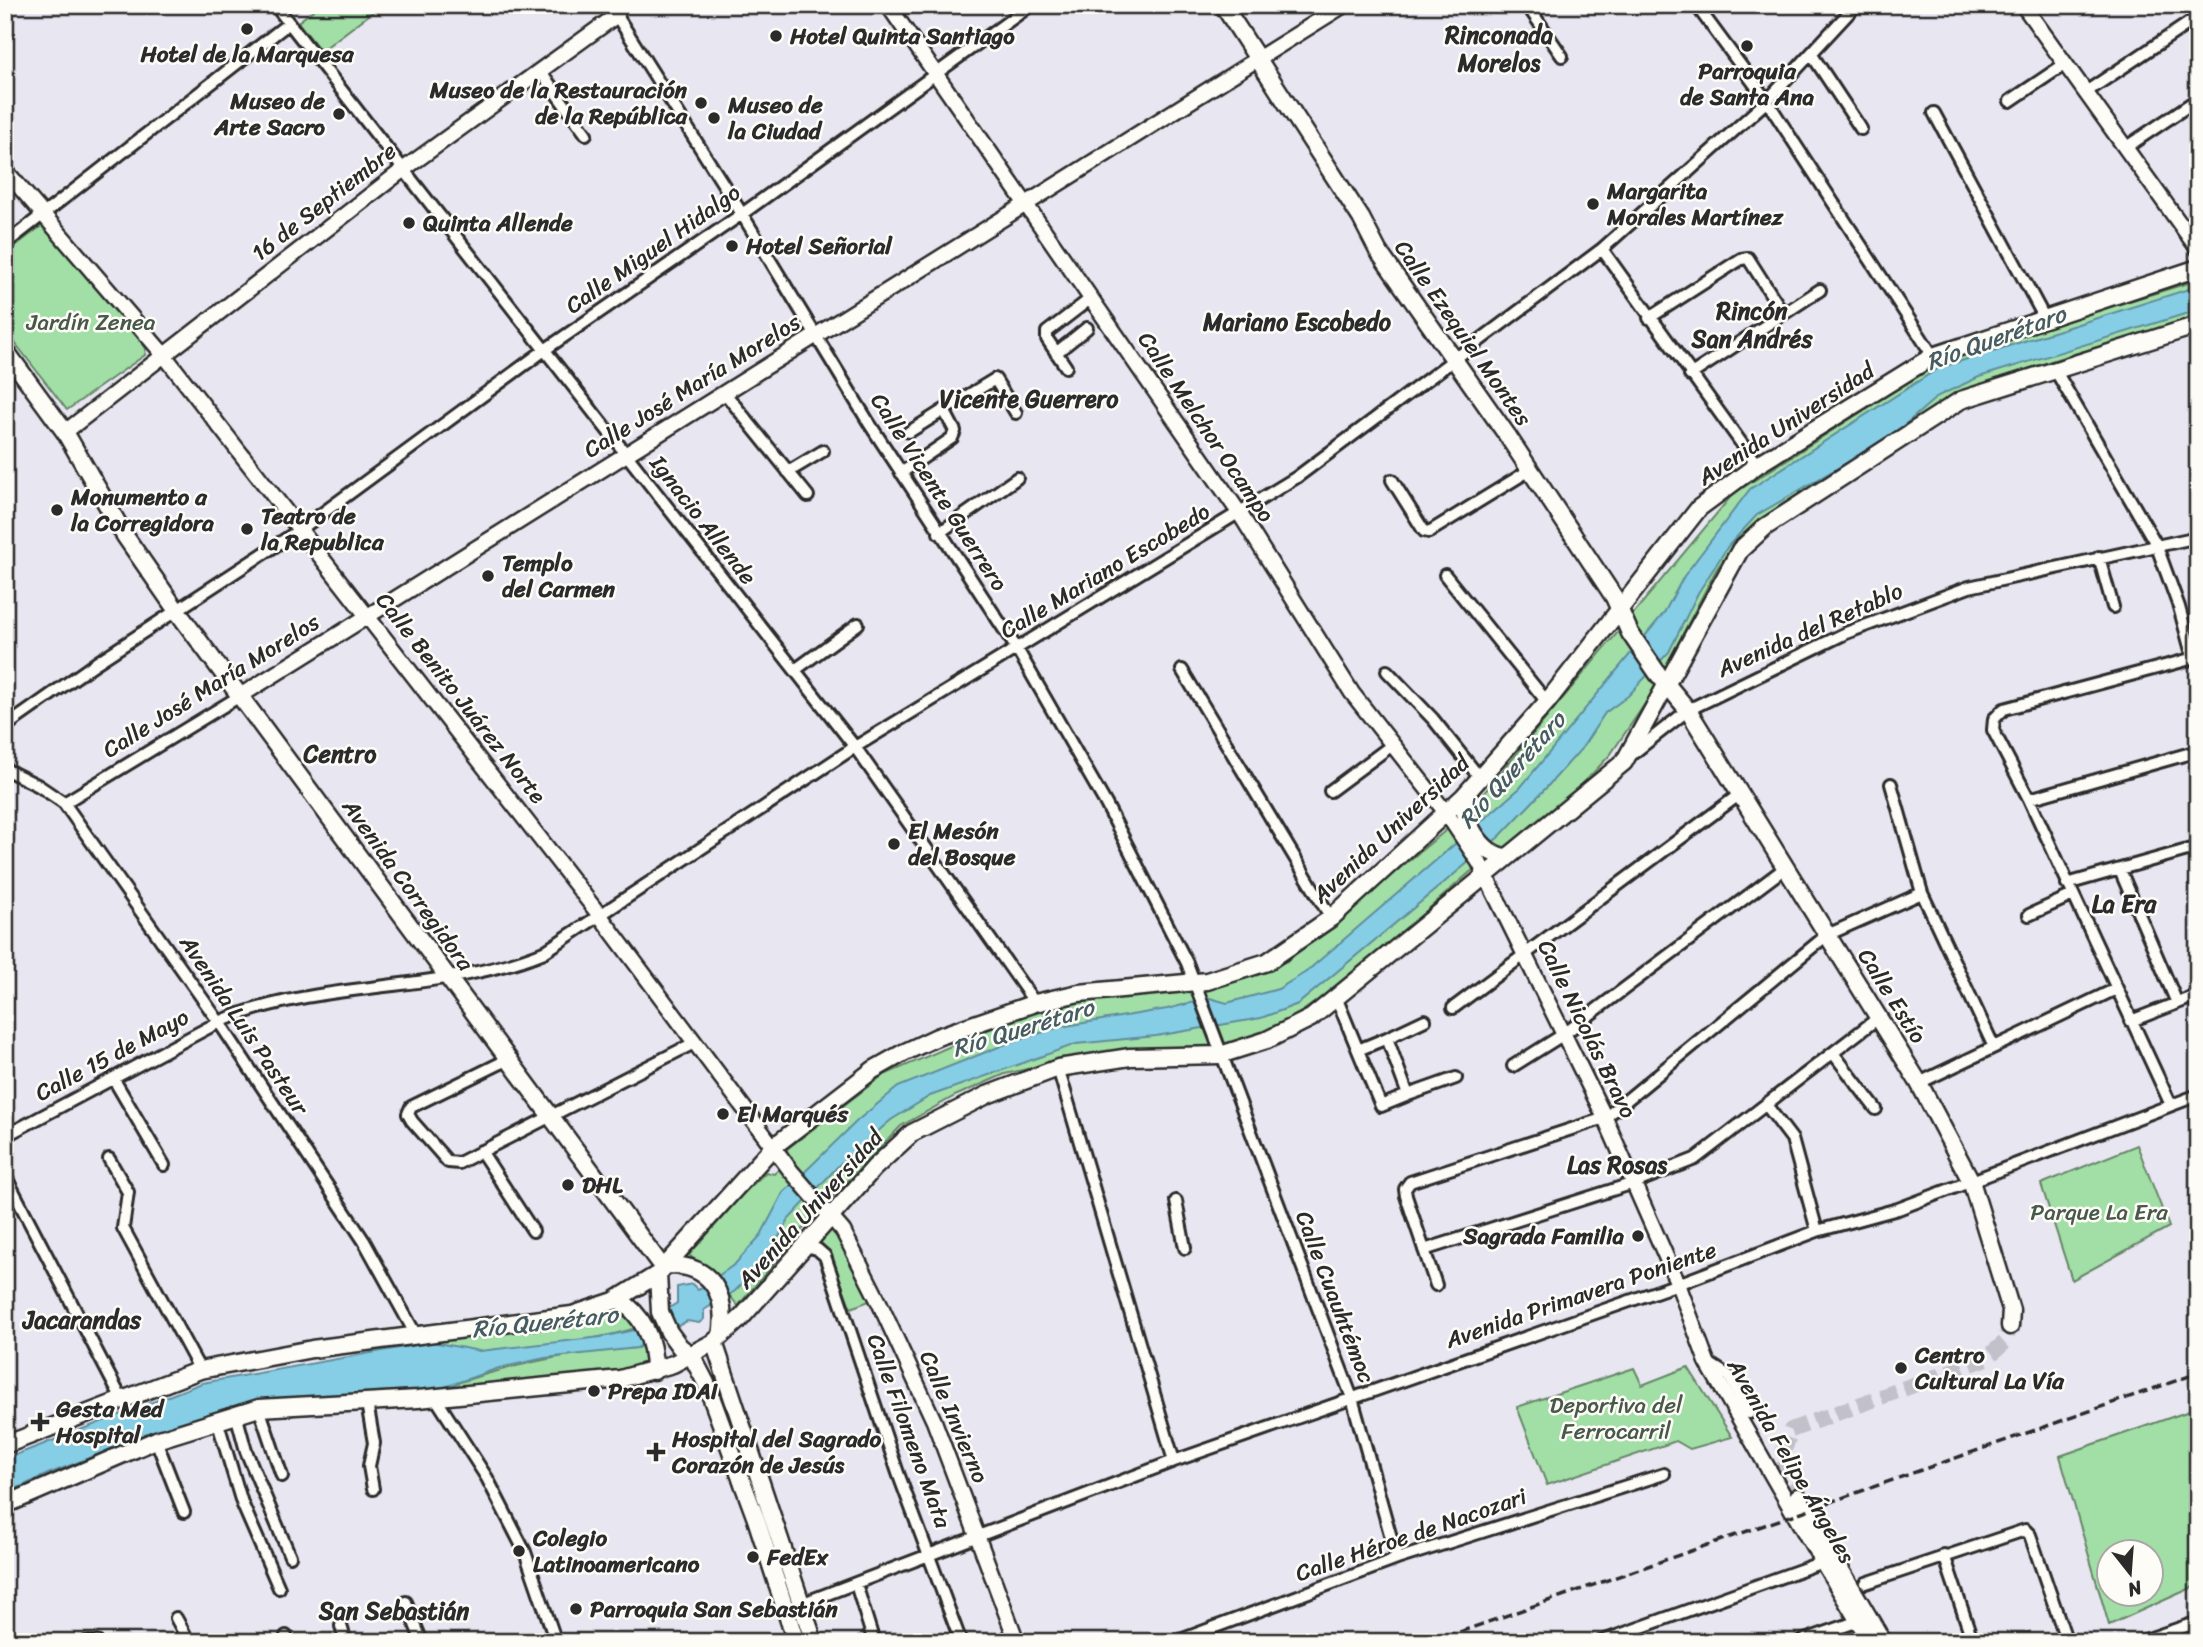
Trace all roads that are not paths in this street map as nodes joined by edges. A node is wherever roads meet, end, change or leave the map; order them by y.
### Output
1 (275, 5) edge
2 (888, 5) edge
3 (1031, 5) edge
4 (1223, 5) edge
5 (1344, 5) edge
6 (1527, 5) edge
7 (1696, 5) edge
8 (1856, 5) edge
9 (2022, 5) edge
10 (614, 10) edge
11 (2198, 17) edge
12 (289, 23) junction
13 (1812, 55) junction
14 (1562, 56) dead end
15 (1259, 60) junction
16 (2065, 64) junction
17 (540, 71) junction
18 (935, 73) junction
19 (2086, 92) junction
20 (2198, 99) edge
21 (1767, 101) junction
22 (2010, 101) dead end
23 (1934, 113) dead end
24 (1861, 129) dead end
25 (586, 134) dead end
26 (2125, 148) junction
27 (404, 169) junction
28 (5, 170) edge
29 (1025, 204) junction
30 (43, 213) junction
31 (742, 214) junction
32 (5, 244) edge
33 (1602, 249) junction
34 (2198, 249) edge
35 (2198, 268) edge
36 (1821, 290) dead end
37 (1090, 299) junction
38 (1783, 313) junction
39 (2044, 317) junction
40 (1649, 318) junction
41 (2198, 325) edge
42 (1087, 328) dead end
43 (815, 336) junction
44 (546, 349) junction
45 (5, 351) edge
46 (1056, 353) junction
47 (164, 355) junction
48 (1933, 356) junction
49 (1457, 360) junction
50 (1066, 367) dead end
51 (2054, 368) junction
52 (1690, 375) junction
53 (724, 392) junction
54 (944, 410) junction
55 (1016, 413) dead end
56 (65, 432) junction
57 (909, 432) dead end
58 (823, 451) dead end
59 (625, 454) junction
60 (1757, 465) junction
61 (1530, 470) junction
62 (788, 472) junction
63 (901, 473) junction
64 (1017, 478) dead end
65 (1392, 480) dead end
66 (807, 496) dead end
67 (1240, 514) junction
68 (301, 529) junction
69 (939, 533) junction
70 (2198, 537) edge
71 (2156, 544) junction
72 (2099, 557) junction
73 (1445, 575) dead end
74 (2113, 607) dead end
75 (1619, 608) junction
76 (177, 611) junction
77 (369, 615) junction
78 (858, 624) dead end
79 (1017, 649) junction
80 (2195, 658) edge
81 (794, 670) junction
82 (1182, 670) dead end
83 (1387, 671) dead end
84 (1662, 680) junction
85 (240, 696) junction
86 (1547, 702) junction
87 (1688, 710) junction
88 (5, 727) edge
89 (1392, 745) junction
90 (855, 747) junction
91 (2198, 751) edge
92 (1624, 762) junction
93 (5, 769) edge
94 (1480, 778) junction
95 (1891, 784) dead end
96 (1330, 791) dead end
97 (1740, 794) junction
98 (1463, 797) junction
99 (2028, 799) junction
100 (64, 803) junction
101 (1447, 814) junction
102 (1462, 825) junction
103 (2198, 847) edge
104 (1484, 862) junction
105 (1785, 868) junction
106 (2120, 870) junction
107 (2070, 890) junction
108 (1923, 893) junction
109 (2029, 915) dead end
110 (601, 917) junction
111 (1331, 918) junction
112 (1827, 935) junction
113 (1526, 954) junction
114 (447, 979) junction
115 (1195, 982) junction
116 (2116, 989) junction
117 (2198, 995) edge
118 (1336, 997) junction
119 (1035, 1003) junction
120 (2177, 1003) junction
121 (1454, 1008) dead end
122 (1878, 1018) junction
123 (1425, 1020) dead end
124 (219, 1021) junction
125 (2132, 1021) junction
126 (1564, 1034) junction
127 (1387, 1038) junction
128 (694, 1043) junction
129 (1993, 1045) junction
130 (1218, 1049) junction
131 (1358, 1050) junction
132 (1833, 1053) junction
133 (507, 1060) junction
134 (1513, 1066) dead end
135 (1058, 1068) junction
136 (113, 1078) junction
137 (1456, 1078) dead end
138 (1919, 1083) junction
139 (1408, 1095) junction
140 (2198, 1095) edge
141 (2171, 1105) junction
142 (1767, 1106) junction
143 (1876, 1109) dead end
144 (550, 1116) junction
145 (1605, 1118) junction
146 (5, 1136) edge
147 (773, 1147) junction
148 (481, 1151) junction
149 (109, 1159) dead end
150 (164, 1165) dead end
151 (5, 1175) edge
152 (1971, 1181) junction
153 (1634, 1183) junction
154 (1176, 1202) dead end
155 (831, 1219) junction
156 (533, 1231) dead end
157 (1817, 1231) junction
158 (806, 1246) junction
159 (1185, 1248) dead end
160 (1424, 1250) junction
161 (662, 1269) junction
162 (1678, 1284) junction
163 (1436, 1285) dead end
164 (618, 1299) junction
165 (2010, 1325) tunnel mouth
166 (416, 1335) junction
167 (717, 1339) junction
168 (686, 1352) junction
169 (1707, 1362) junction
170 (654, 1365) junction
171 (200, 1370) junction
172 (435, 1397) junction
173 (1352, 1398) junction
174 (122, 1400) junction
175 (367, 1403) junction
176 (259, 1408) junction
177 (1749, 1413) dead end
178 (236, 1414) junction
179 (217, 1420) junction
180 (156, 1440) junction
181 (5, 1445) edge
182 (1174, 1461) junction
183 (1664, 1474) dead end
184 (282, 1476) dead end
185 (373, 1489) dead end
186 (1798, 1497) tunnel mouth
187 (5, 1504) edge
188 (184, 1512) dead end
189 (979, 1538) junction
190 (1944, 1555) junction
191 (290, 1556) dead end
192 (932, 1556) junction
193 (1397, 1559) junction
194 (1817, 1564) dead end
195 (1866, 1583) dead end
196 (856, 1584) junction
197 (279, 1588) dead end
198 (406, 1602) dead end
199 (801, 1604) junction
200 (176, 1618) dead end
201 (2198, 1622) edge
202 (1853, 1623) dead end
203 (341, 1626) dead end
204 (86, 1642) edge
205 (97, 1642) edge
206 (189, 1642) edge
207 (346, 1642) edge
208 (422, 1642) edge
209 (556, 1642) edge
210 (796, 1642) edge
211 (814, 1642) edge
212 (874, 1642) edge
213 (961, 1642) edge
214 (1017, 1642) edge
215 (1175, 1642) edge
216 (1600, 1642) edge
217 (1799, 1642) edge
218 (1870, 1642) edge
219 (1882, 1642) edge
220 (1973, 1642) edge
221 (2067, 1642) edge
222 (2139, 1642) edge

1 - 12 street, Ignacio Allende
2 - 18 street, Calle Melchor Ocampo
3 - 18 street, Calle Miguel Hidalgo
4 - 15 main road, Calle Ezequiel Montes
5 - 15 street, Calle José María Morelos
6 - 14 street
7 - 21 street
8 - 13 street, Calle Mariano Escobedo
9 - 16 street
10 - 17 street, 16 de Septiembre
10 - 31 street, Calle Vicente Guerrero
11 - 19 street
12 - 27 street, Ignacio Allende
12 - 30 street
13 - 21 street, Calle Mariano Escobedo
13 - 24 street
15 - 29 street, Calle José María Morelos
15 - 49 main road, Calle Ezequiel Montes
16 - 19 street
16 - 22 street
17 - 25 street
17 - 27 street, 16 de Septiembre
18 - 29 street, Calle Melchor Ocampo
18 - 31 street, Calle Miguel Hidalgo
19 - 26 street
20 - 26 street
21 - 33 street, Calle Mariano Escobedo
21 - 48 street
23 - 39 street
26 - 34 street
27 - 44 street, Ignacio Allende
27 - 47 street, 16 de Septiembre
28 - 30 street, Calle Benito Juárez Norte
29 - 37 street, Calle Melchor Ocampo
29 - 43 street, Calle José María Morelos
30 - 32 street
30 - 47 street, Calle Benito Juárez Norte
31 - 43 street, Calle Vicente Guerrero
31 - 44 street, Calle Miguel Hidalgo
33 - 40 street
33 - 49 street, Calle Mariano Escobedo
35 - 39 main road, Avenida Universidad
36 - 38 street
37 - 46 street
37 - 67 street, Calle Melchor Ocampo
38 - 40 street
38 - 52 street
39 - 48 main road, Avenida Universidad
40 - 52 street
41 - 51 main road, Avenida Universidad
42 - 46 street
43 - 53 street, Calle José María Morelos
43 - 63 street, Calle Vicente Guerrero
44 - 59 street, Ignacio Allende
44 - 68 street, Calle Miguel Hidalgo
45 - 56 main road, Avenida Corregidora
46 - 50 street
47 - 56 street, 16 de Septiembre
47 - 68 street, Calle Benito Juárez Norte
48 - 60 main road, Avenida Universidad
49 - 61 main road, Calle Ezequiel Montes
49 - 67 street, Calle Mariano Escobedo
51 - 71 street
51 - 84 main road, Avenida Universidad
52 - 60 street
53 - 59 street, Calle José María Morelos
53 - 62 street
54 - 55 street
54 - 57 street
54 - 63 street
56 - 76 main road, Avenida Corregidora
58 - 62 street
59 - 77 street, Calle José María Morelos
59 - 81 street, Ignacio Allende
60 - 75 main road, Avenida Universidad
61 - 65 street
61 - 75 main road, Calle Ezequiel Montes
62 - 66 street
63 - 69 street, Calle Vicente Guerrero
64 - 69 street
67 - 79 street, Calle Mariano Escobedo
67 - 89 street, Calle Melchor Ocampo
68 - 76 street, Calle Miguel Hidalgo
68 - 77 street, Calle Benito Juárez Norte
69 - 79 street, Calle Vicente Guerrero
70 - 71 street, Avenida del Retablo
71 - 72 street, Avenida del Retablo
71 - 80 street
72 - 74 street
72 - 87 street, Avenida del Retablo
73 - 86 street
75 - 84 main road, Calle Ezequiel Montes
75 - 86 main road, Avenida Universidad
76 - 85 main road, Avenida Corregidora
76 - 88 street, Calle Miguel Hidalgo
77 - 85 street, Calle José María Morelos
77 - 110 street, Calle Benito Juárez Norte
78 - 81 street
79 - 90 street, Calle Mariano Escobedo
79 - 115 street, Calle Vicente Guerrero
80 - 99 street
81 - 90 street, Ignacio Allende
82 - 111 street
83 - 94 street
84 - 87 main road
84 - 92 main road, Avenida Universidad
85 - 100 street, Calle José María Morelos
85 - 114 main road, Avenida Corregidora
86 - 94 main road, Avenida Universidad
87 - 92 street, Avenida del Retablo
87 - 97 main road, Calle Estío
89 - 96 street
89 - 101 street, Calle Melchor Ocampo
90 - 110 street, Calle Mariano Escobedo
90 - 119 street, Ignacio Allende
91 - 99 street
92 - 104 main road, Avenida Universidad
93 - 100 street, Avenida Luis Pasteur
94 - 98 main road, Avenida Universidad
95 - 108 street
97 - 105 main road, Calle Estío
97 - 113 street
98 - 101 main road, Avenida Universidad
98 - 102 main road
99 - 107 street
100 - 124 street, Avenida Luis Pasteur
101 - 102 street, Calle Melchor Ocampo
101 - 111 main road, Avenida Universidad
102 - 104 main road
103 - 106 street
104 - 113 street, Calle Nicolás Bravo
104 - 118 main road, Avenida Universidad
105 - 112 main road, Calle Estío
105 - 126 street
106 - 107 street
106 - 120 street
107 - 109 street
107 - 116 street
108 - 112 street
108 - 129 street
110 - 114 street, Calle 15 de Mayo
110 - 128 street, Calle Benito Juárez Norte
111 - 115 main road, Avenida Universidad
112 - 122 main road, Calle Estío
112 - 145 street
113 - 121 street
113 - 126 street, Calle Nicolás Bravo
114 - 124 street, Calle 15 de Mayo
114 - 133 main road, Avenida Corregidora
115 - 119 main road, Avenida Universidad
115 - 130 street, Calle Vicente Guerrero
116 - 125 street
116 - 129 street
117 - 120 street
118 - 130 main road, Avenida Universidad
118 - 131 street
119 - 147 main road, Avenida Universidad
120 - 125 street
122 - 132 street
122 - 138 main road, Calle Estío
123 - 127 street
124 - 136 street, Calle 15 de Mayo
124 - 166 street, Avenida Luis Pasteur
125 - 141 street
126 - 134 street
126 - 145 street, Calle Nicolás Bravo
127 - 131 street
127 - 139 street
128 - 144 street
128 - 147 street, Calle Benito Juárez Norte
129 - 138 street
130 - 135 main road, Avenida Universidad
130 - 173 street, Calle Cuauhtémoc
131 - 139 street
132 - 142 street
132 - 143 street
133 - 144 main road, Avenida Corregidora
133 - 148 street
135 - 155 main road, Avenida Universidad
135 - 182 street
136 - 146 street, Calle 15 de Mayo
136 - 150 street
137 - 139 street
138 - 152 main road, Calle Estío
140 - 141 street, Avenida Primavera Poniente
141 - 152 street, Avenida Primavera Poniente
142 - 153 street
142 - 157 street
144 - 148 street
144 - 161 main road, Avenida Corregidora
145 - 153 street, Calle Nicolás Bravo
145 - 160 street
147 - 155 street, Calle Benito Juárez Norte
147 - 161 main road, Avenida Universidad
148 - 156 street
149 - 171 street
151 - 174 street
152 - 157 street, Avenida Primavera Poniente
152 - 165 main road, Calle Estío
153 - 160 street
153 - 162 street, Calle Nicolás Bravo
154 - 159 street
155 - 158 main road, Avenida Universidad
155 - 189 street, Calle Invierno
157 - 162 street, Avenida Primavera Poniente
158 - 167 main road, Avenida Universidad
158 - 192 street, Calle Filomeno Mata
160 - 163 street
161 - 164 main road, Avenida Universidad
161 - 167 main road
161 - 168 main road
162 - 169 street, Calle Nicolás Bravo
162 - 173 street, Avenida Primavera Poniente
164 - 166 main road, Avenida Universidad
164 - 170 main road
166 - 171 main road, Avenida Universidad
167 - 168 main road
167 - 199 main road
168 - 170 main road
168 - 210 main road
169 - 177 street, Avenida Felipe Ángeles
169 - 218 street, Avenida Felipe Ángeles
170 - 172 main road
171 - 174 main road, Avenida Universidad
172 - 175 main road
172 - 209 street
173 - 182 street, Avenida Primavera Poniente
173 - 193 street, Calle Cuauhtémoc
174 - 181 main road, Avenida Universidad
175 - 176 main road
175 - 185 street
176 - 178 main road
176 - 184 street
178 - 179 main road
178 - 191 street
179 - 180 main road
179 - 197 street
180 - 187 main road
180 - 188 street
182 - 189 street, Avenida Primavera Poniente
183 - 193 street, Calle Héroe de Nacozari
186 - 219 main road, Avenida Felipe Ángeles
189 - 192 street, Avenida Primavera Poniente
189 - 214 street, Calle Invierno
190 - 195 street
190 - 220 street
190 - 221 street
192 - 196 street, Avenida Primavera Poniente
192 - 213 street, Calle Filomeno Mata
193 - 215 street, Calle Héroe de Nacozari
194 - 216 street
196 - 199 street, Avenida Primavera Poniente
196 - 212 street
198 - 208 street
199 - 211 main road
200 - 206 street
201 - 222 street
202 - 217 street
203 - 207 street
204 - 205 street

